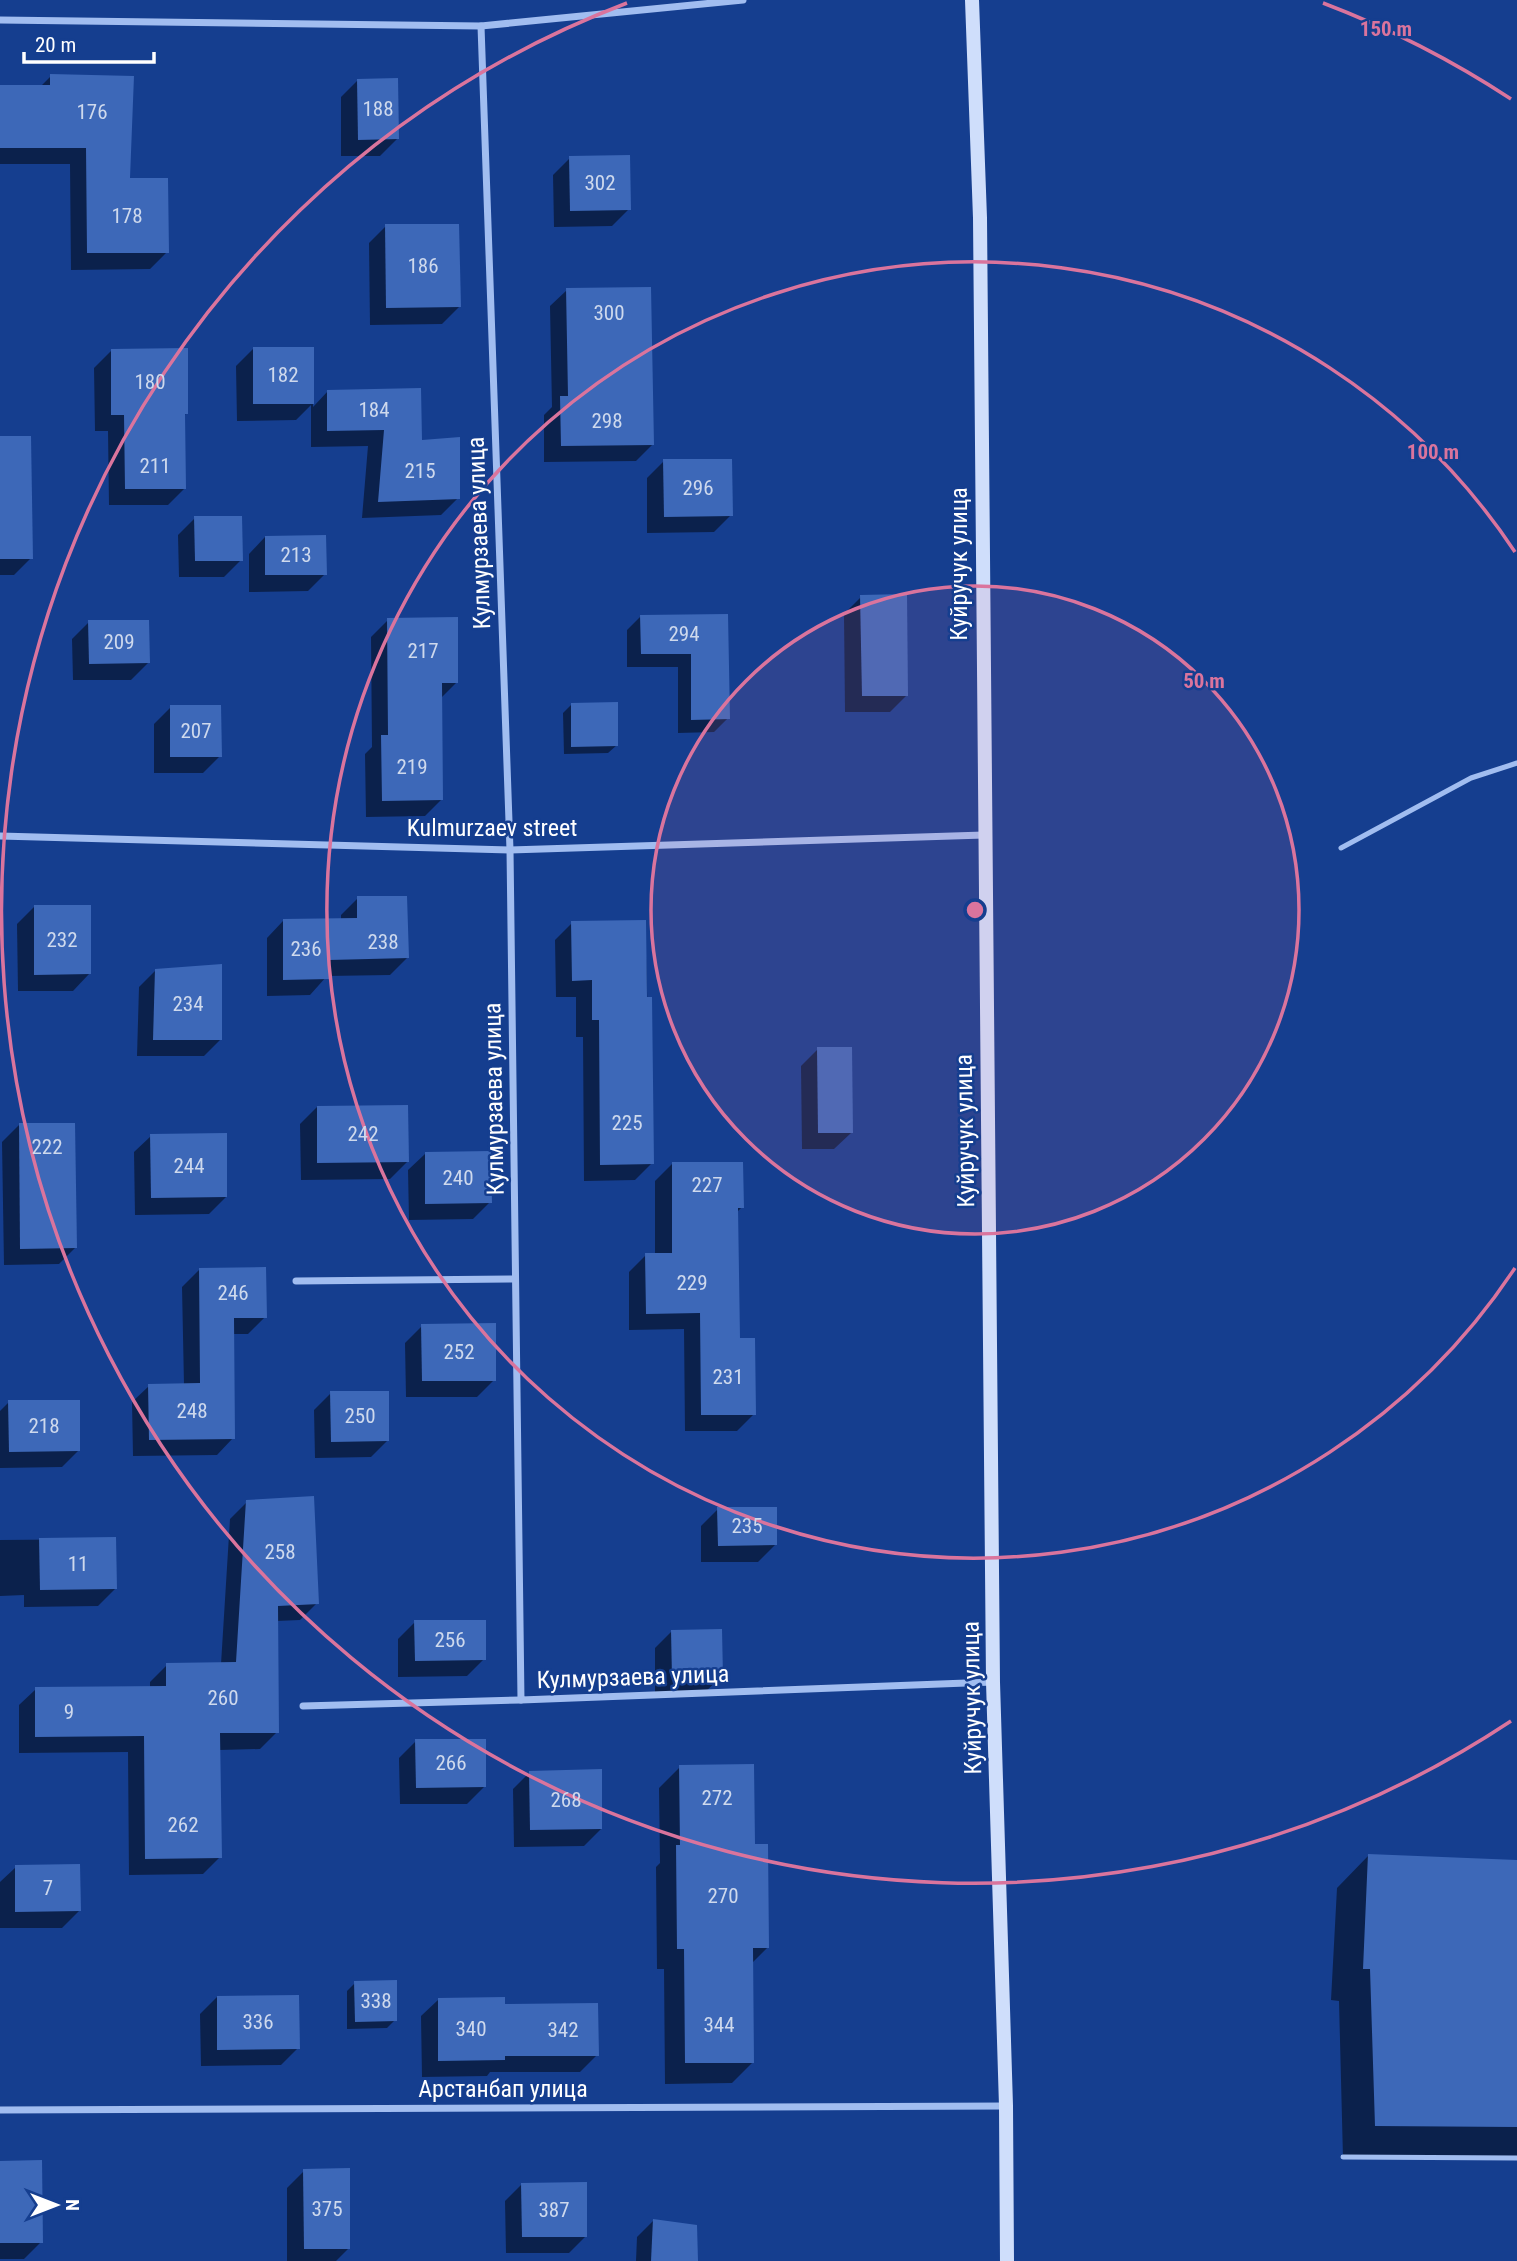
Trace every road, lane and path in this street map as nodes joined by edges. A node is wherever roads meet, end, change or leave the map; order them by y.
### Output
1 (743, 0) edge
2 (972, 0) edge
3 (0, 20) edge
4 (481, 26) junction
5 (1517, 763) edge
6 (984, 835) junction
7 (0, 836) edge
8 (1341, 848) dead end
9 (510, 850) junction
10 (515, 1279) junction
11 (296, 1281) dead end
12 (993, 1682) junction
13 (521, 1700) junction
14 (303, 1706) dead end
15 (1006, 2106) junction
16 (0, 2110) edge
17 (1343, 2157) dead end
18 (1517, 2158) edge
19 (1007, 2261) edge

1 - 4 street
2 - 6 street, Куйручук улица
3 - 4 street
4 - 9 street, Кулмурзаева улица
5 - 8 lane
6 - 9 street, Kulmurzaev street
6 - 12 street, Куйручук улица
7 - 9 street, Kulmurzaev street
9 - 10 street, Кулмурзаева улица
10 - 11 street
10 - 13 street, Кулмурзаева улица
12 - 13 street, Кулмурзаева улица
12 - 15 street, Куйручук улица
13 - 14 street
15 - 16 street, Арстанбап улица
15 - 19 street, Куйручук улица
17 - 18 lane

